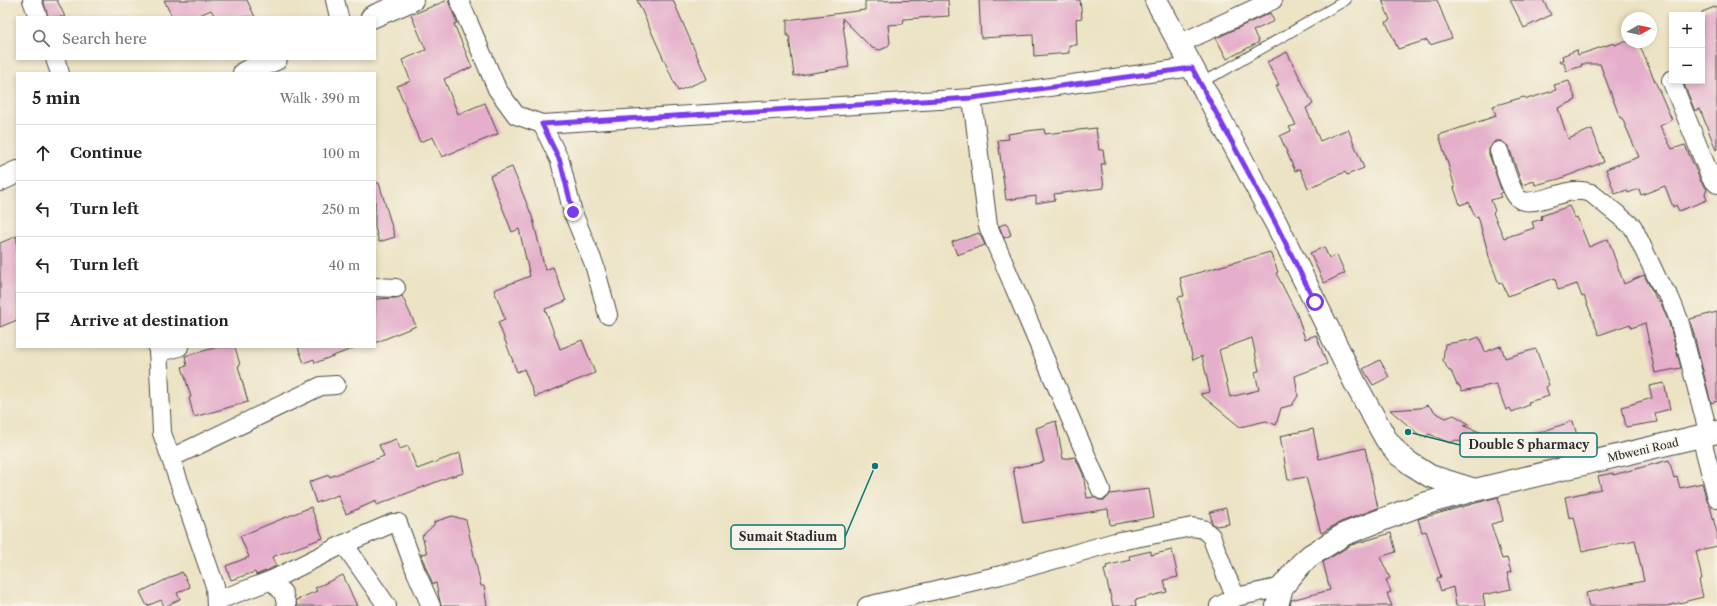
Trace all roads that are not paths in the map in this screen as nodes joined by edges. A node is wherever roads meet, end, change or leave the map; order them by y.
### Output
1 (32, 0) edge
2 (335, 0) edge
3 (412, 0) edge
4 (459, 0) edge
5 (1156, 0) edge
6 (1274, 0) edge
7 (1346, 0) edge
8 (38, 16) edge
9 (339, 16) edge
10 (374, 16) edge
11 (1179, 44) junction
12 (55, 60) edge
13 (274, 60) edge
14 (60, 72) edge
15 (246, 72) edge
16 (1196, 75) junction
17 (1673, 84) edge
18 (972, 98) junction
19 (542, 124) junction
20 (1499, 152) dead end
21 (16, 172) edge
22 (0, 180) edge
23 (1717, 184) edge
24 (376, 287) edge
25 (396, 288) dead end
26 (608, 315) dead end
27 (172, 348) edge
28 (158, 350) edge
29 (336, 385) dead end
30 (1709, 434) edge
31 (172, 458) junction
32 (1101, 490) dead end
33 (1475, 490) junction
34 (1717, 498) edge
35 (344, 544) junction
36 (272, 580) junction
37 (1280, 596) edge
38 (1236, 597) junction
39 (216, 603) edge
40 (287, 606) edge
41 (387, 606) edge
42 (431, 606) edge
43 (867, 606) edge
44 (1219, 606) edge

1 - 8 street
2 - 9 street
3 - 10 street
4 - 19 street
5 - 11 street
6 - 11 street
7 - 16 lane
11 - 16 street
12 - 14 street
13 - 15 street
16 - 18 street
16 - 33 street
17 - 23 street
18 - 19 street
18 - 32 street
19 - 26 street
20 - 30 street
21 - 22 street
24 - 25 street
27 - 28 street
28 - 31 street
29 - 31 street
30 - 33 street, Mbweni Road
30 - 34 street
31 - 39 street
33 - 37 street, Mbweni Road
35 - 36 street
35 - 41 street
35 - 42 street
36 - 39 street
36 - 40 street
37 - 38 street
38 - 43 street
38 - 44 street

